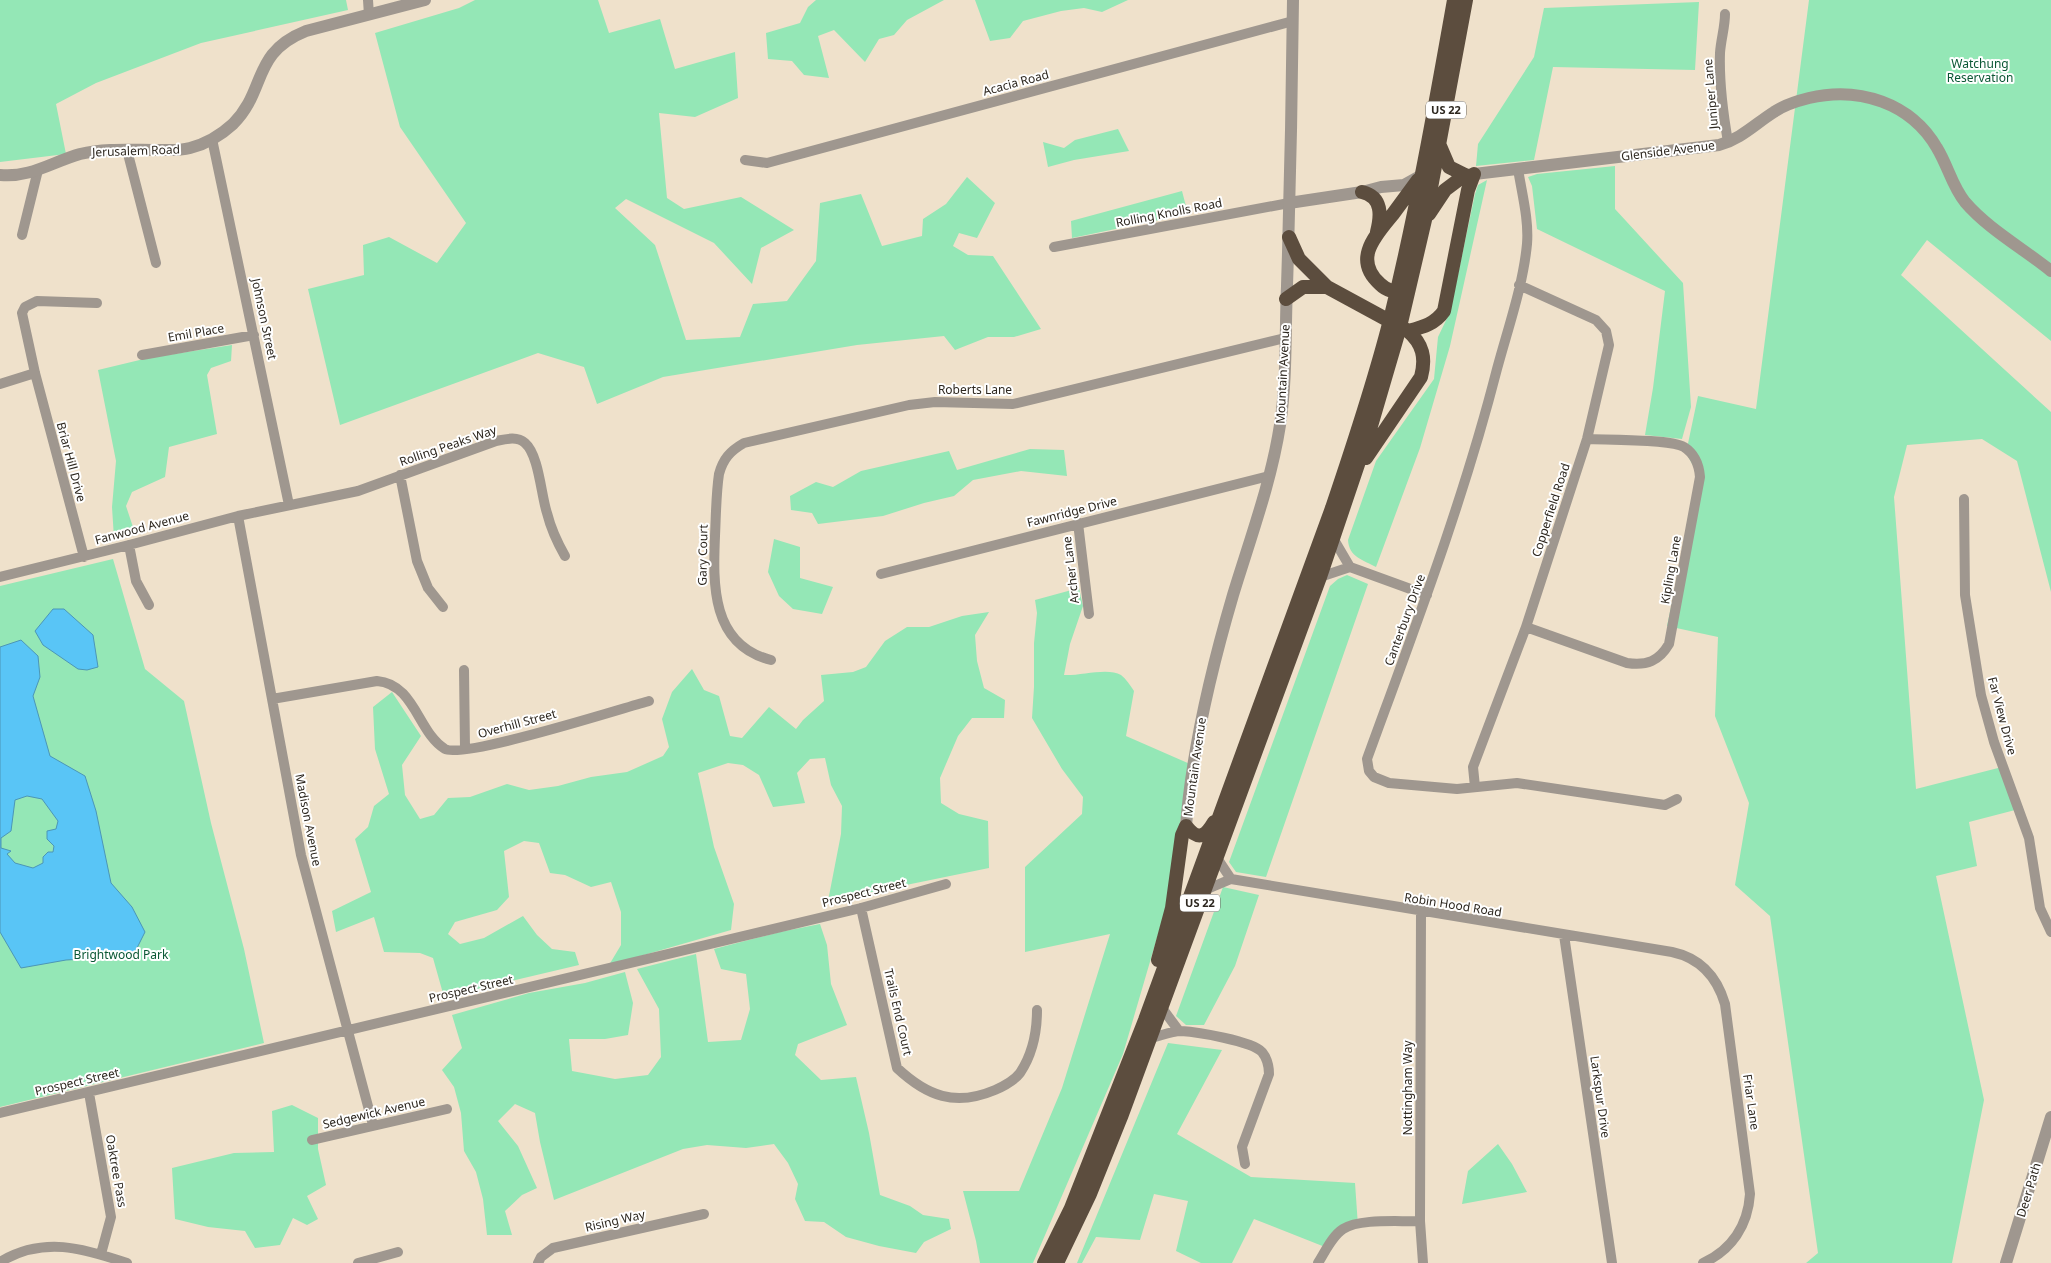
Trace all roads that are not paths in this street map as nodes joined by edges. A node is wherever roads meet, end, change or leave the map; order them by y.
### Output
1 (368, 0) edge
2 (426, 0) edge
3 (1293, 0) edge
4 (1454, 0) edge
5 (1466, 0) edge
6 (1725, 14) dead end
7 (370, 15) junction
8 (1293, 21) junction
9 (212, 139) junction
10 (1728, 142) junction
11 (1439, 144) junction
12 (126, 150) junction
13 (746, 160) dead end
14 (1518, 169) junction
15 (38, 170) junction
16 (0, 175) edge
17 (1422, 175) junction
18 (1470, 175) junction
19 (1362, 192) junction
20 (1289, 203) junction
21 (1425, 220) junction
22 (1376, 235) junction
23 (22, 236) dead end
24 (1289, 237) junction
25 (1054, 247) dead end
26 (156, 263) dead end
27 (2051, 272) edge
28 (1411, 282) junction
29 (1519, 285) junction
30 (1327, 287) junction
31 (1396, 292) junction
32 (1286, 299) junction
33 (97, 302) dead end
34 (1399, 326) junction
35 (254, 335) junction
36 (1285, 338) junction
37 (142, 355) dead end
38 (35, 374) junction
39 (0, 384) edge
40 (1587, 438) junction
41 (726, 457) joint
42 (1358, 468) junction
43 (400, 475) junction
44 (1269, 476) junction
45 (1964, 498) dead end
46 (289, 505) junction
47 (238, 516) junction
48 (1078, 523) junction
49 (1333, 538) junction
50 (129, 545) junction
51 (565, 556) dead end
52 (84, 557) junction
53 (1350, 567) junction
54 (881, 574) dead end
55 (1, 577) edge
56 (1320, 577) junction
57 (1427, 595) junction
58 (149, 605) dead end
59 (443, 607) dead end
60 (1089, 614) dead end
61 (1526, 627) junction
62 (771, 660) dead end
63 (464, 670) dead end
64 (272, 699) junction
65 (649, 701) dead end
66 (465, 749) junction
67 (1475, 787) junction
68 (1677, 799) dead end
69 (1220, 814) junction
70 (1186, 826) junction
71 (1217, 858) junction
72 (1231, 879) junction
73 (946, 884) dead end
74 (1205, 890) junction
75 (861, 908) junction
76 (1421, 912) junction
77 (2051, 932) edge
78 (1564, 935) junction
79 (1672, 952) joint
80 (1162, 1008) junction
81 (1037, 1010) dead end
82 (1145, 1020) junction
83 (347, 1031) junction
84 (1179, 1031) junction
85 (1151, 1038) junction
86 (89, 1093) junction
87 (444, 1110) dead end
88 (0, 1113) edge
89 (2051, 1117) edge
90 (374, 1125) junction
91 (312, 1140) dead end
92 (1245, 1164) dead end
93 (704, 1214) dead end
94 (1420, 1221) junction
95 (398, 1252) dead end
96 (101, 1254) junction
97 (0, 1262) edge
98 (127, 1263) edge
99 (358, 1263) edge
100 (538, 1263) edge
101 (1044, 1263) edge
102 (1057, 1263) edge
103 (1318, 1263) edge
104 (1423, 1263) edge
105 (1612, 1263) edge
106 (1704, 1263) edge
107 (2006, 1263) edge

1 - 7 street
2 - 7 street, Jerusalem Road
3 - 8 street, Mountain Avenue
4 - 17 highway, US 22
5 - 11 highway, US 22
6 - 10 street, Juniper Lane
7 - 9 street, Jerusalem Road
8 - 13 street, Acacia Road
8 - 20 street, Mountain Avenue
9 - 12 street, Jerusalem Road
9 - 35 street, Johnson Street
10 - 14 street, Glenside Avenue
10 - 27 street, Glenside Avenue
11 - 18 highway
11 - 21 highway, US 22
12 - 15 street, Jerusalem Road
12 - 26 street
14 - 18 street, Glenside Avenue
14 - 29 street, Canterbury Drive
15 - 16 street, Jerusalem Road
15 - 23 street
17 - 19 street
17 - 22 highway
17 - 31 highway, US 22
18 - 21 highway
18 - 34 highway
19 - 20 street
19 - 22 highway
20 - 24 street, Mountain Avenue
20 - 25 street, Rolling Knolls Road
21 - 28 highway, US 22
22 - 31 highway
24 - 30 highway
24 - 32 street, Mountain Avenue
28 - 31 highway
28 - 34 highway, US 22
29 - 40 street, Copperfield Road
29 - 57 street, Canterbury Drive
30 - 32 highway
30 - 34 highway
31 - 34 highway, US 22
32 - 36 street, Mountain Avenue
33 - 38 street, Briar Hill Drive
34 - 42 highway, US 22
34 - 42 highway
34 - 69 highway, US 22
35 - 37 street, Emil Place
35 - 46 street, Johnson Street
36 - 41 street, Roberts Lane
36 - 44 street, Mountain Avenue
38 - 39 street
38 - 52 street, Briar Hill Drive
40 - 61 street, Copperfield Road
40 - 61 street, Kipling Lane
41 - 62 street, Gary Court
42 - 49 highway, US 22
43 - 46 street, Rolling Peaks Way
43 - 51 street, Rolling Peaks Way
43 - 59 street
44 - 48 street, Fawnridge Drive
44 - 70 street, Mountain Avenue
45 - 77 street, Far View Drive
46 - 47 street, Fanwood Avenue
47 - 50 street, Fanwood Avenue
47 - 64 street, Madison Avenue
48 - 54 street, Fawnridge Drive
48 - 60 street, Archer Lane
49 - 53 street
49 - 56 highway, US 22
50 - 52 street, Fanwood Avenue
50 - 58 street
52 - 55 street, Fanwood Avenue
53 - 56 street
53 - 57 street
56 - 71 highway, US 22
57 - 67 street, Canterbury Drive
61 - 67 street, Copperfield Road
63 - 66 street
64 - 66 street, Overhill Street
64 - 83 street, Madison Avenue
65 - 66 street, Overhill Street
67 - 68 street, Canterbury Drive
69 - 70 highway
69 - 82 highway, US 22
70 - 82 highway
71 - 72 street
71 - 74 highway, US 22
72 - 74 street
72 - 76 street, Robin Hood Road
73 - 75 street, Prospect Street
74 - 80 highway, US 22
75 - 81 street, Trails End Court
75 - 83 street, Prospect Street
76 - 78 street, Robin Hood Road
76 - 94 street, Nottingham Way
78 - 79 street, Robin Hood Road
78 - 105 street, Larkspur Drive
79 - 106 street, Friar Lane
80 - 84 street
80 - 85 highway, US 22
82 - 101 highway, US 22
83 - 86 street, Prospect Street
83 - 90 street, Madison Avenue
84 - 85 street
84 - 92 street
85 - 102 highway, US 22
86 - 88 street, Prospect Street
86 - 96 street, Oaktree Pass
87 - 90 street, Sedgewick Avenue
89 - 107 street, Deer Path
90 - 91 street, Sedgewick Avenue
93 - 100 street, Rising Way
94 - 103 street
94 - 104 street, Nottingham Way
95 - 99 street
96 - 97 street
96 - 98 street

